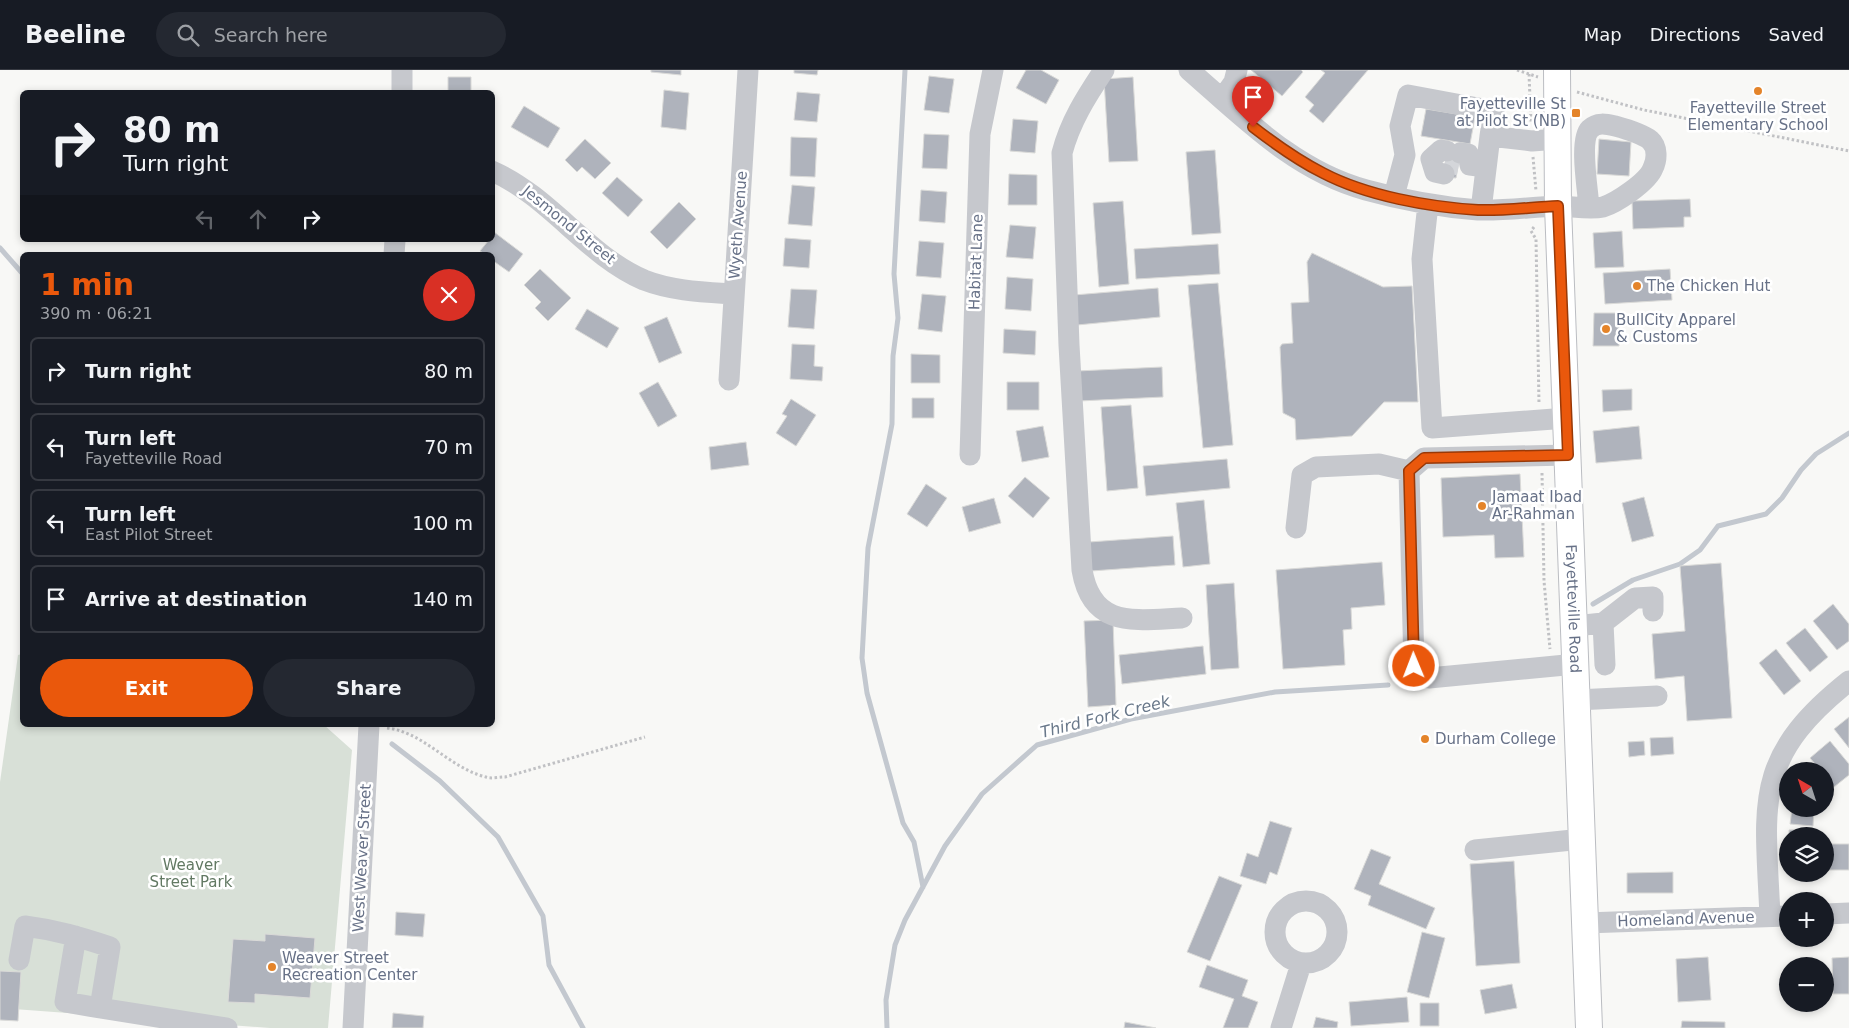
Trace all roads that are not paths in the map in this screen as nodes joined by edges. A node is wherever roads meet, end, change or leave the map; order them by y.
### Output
1 (402, 70) edge
2 (748, 70) edge
3 (993, 70) edge
4 (1104, 70) edge
5 (1189, 70) edge
6 (1237, 70) edge
7 (1556, 70) edge
8 (402, 90) edge
9 (1222, 99) junction
10 (1490, 136) junction
11 (1558, 139) junction
12 (1405, 155) junction
13 (1455, 163) junction
14 (495, 173) edge
15 (1394, 196) junction
16 (1428, 204) junction
17 (1558, 206) junction
18 (1589, 207) dead end
19 (1481, 210) junction
20 (734, 294) junction
21 (728, 380) dead end
22 (1567, 418) junction
23 (970, 455) dead end
24 (1568, 455) junction
25 (1409, 471) junction
26 (1296, 528) dead end
27 (1653, 611) dead end
28 (1182, 618) dead end
29 (1603, 623) junction
30 (1575, 626) junction
31 (1576, 664) junction
32 (1605, 665) dead end
33 (1849, 681) edge
34 (1657, 696) dead end
35 (1577, 700) junction
36 (368, 734) edge
37 (1582, 839) junction
38 (1474, 850) dead end
39 (1849, 913) edge
40 (1834, 914) edge
41 (1779, 916) edge
42 (1585, 923) junction
43 (76, 936) junction
44 (19, 960) dead end
45 (1301, 964) dead end
46 (100, 1008) junction
47 (227, 1028) edge
48 (353, 1028) edge
49 (1281, 1028) edge
50 (1588, 1028) edge

1 - 8 street
2 - 20 street, Wyeth Avenue
3 - 23 street, Habitat Lane
4 - 28 street
5 - 9 street
6 - 9 street
7 - 11 main road, Fayetteville Road
9 - 15 street
10 - 11 street
10 - 12 street
10 - 13 street
11 - 17 main road, Fayetteville Road
12 - 13 street
12 - 15 street
13 - 19 street
14 - 20 street, Jesmond Street
15 - 16 street
16 - 19 street
16 - 22 street
17 - 18 street
17 - 19 street
17 - 22 main road, Fayetteville Road
20 - 21 street, Wyeth Avenue
22 - 24 main road, Fayetteville Road
24 - 25 street
24 - 30 main road, Fayetteville Road
25 - 26 street
25 - 31 street
27 - 29 street
29 - 30 street
29 - 32 street
30 - 31 main road, Fayetteville Road
31 - 35 main road, Fayetteville Road
33 - 41 street
34 - 35 street
35 - 37 main road, Fayetteville Road
36 - 48 street, West Weaver Street
37 - 38 street
37 - 42 main road, Fayetteville Road
39 - 40 street
41 - 42 street, Homeland Avenue
42 - 50 main road, Fayetteville Road
43 - 44 street
43 - 46 street
43 - 46 street
45 - 49 street
46 - 47 street

